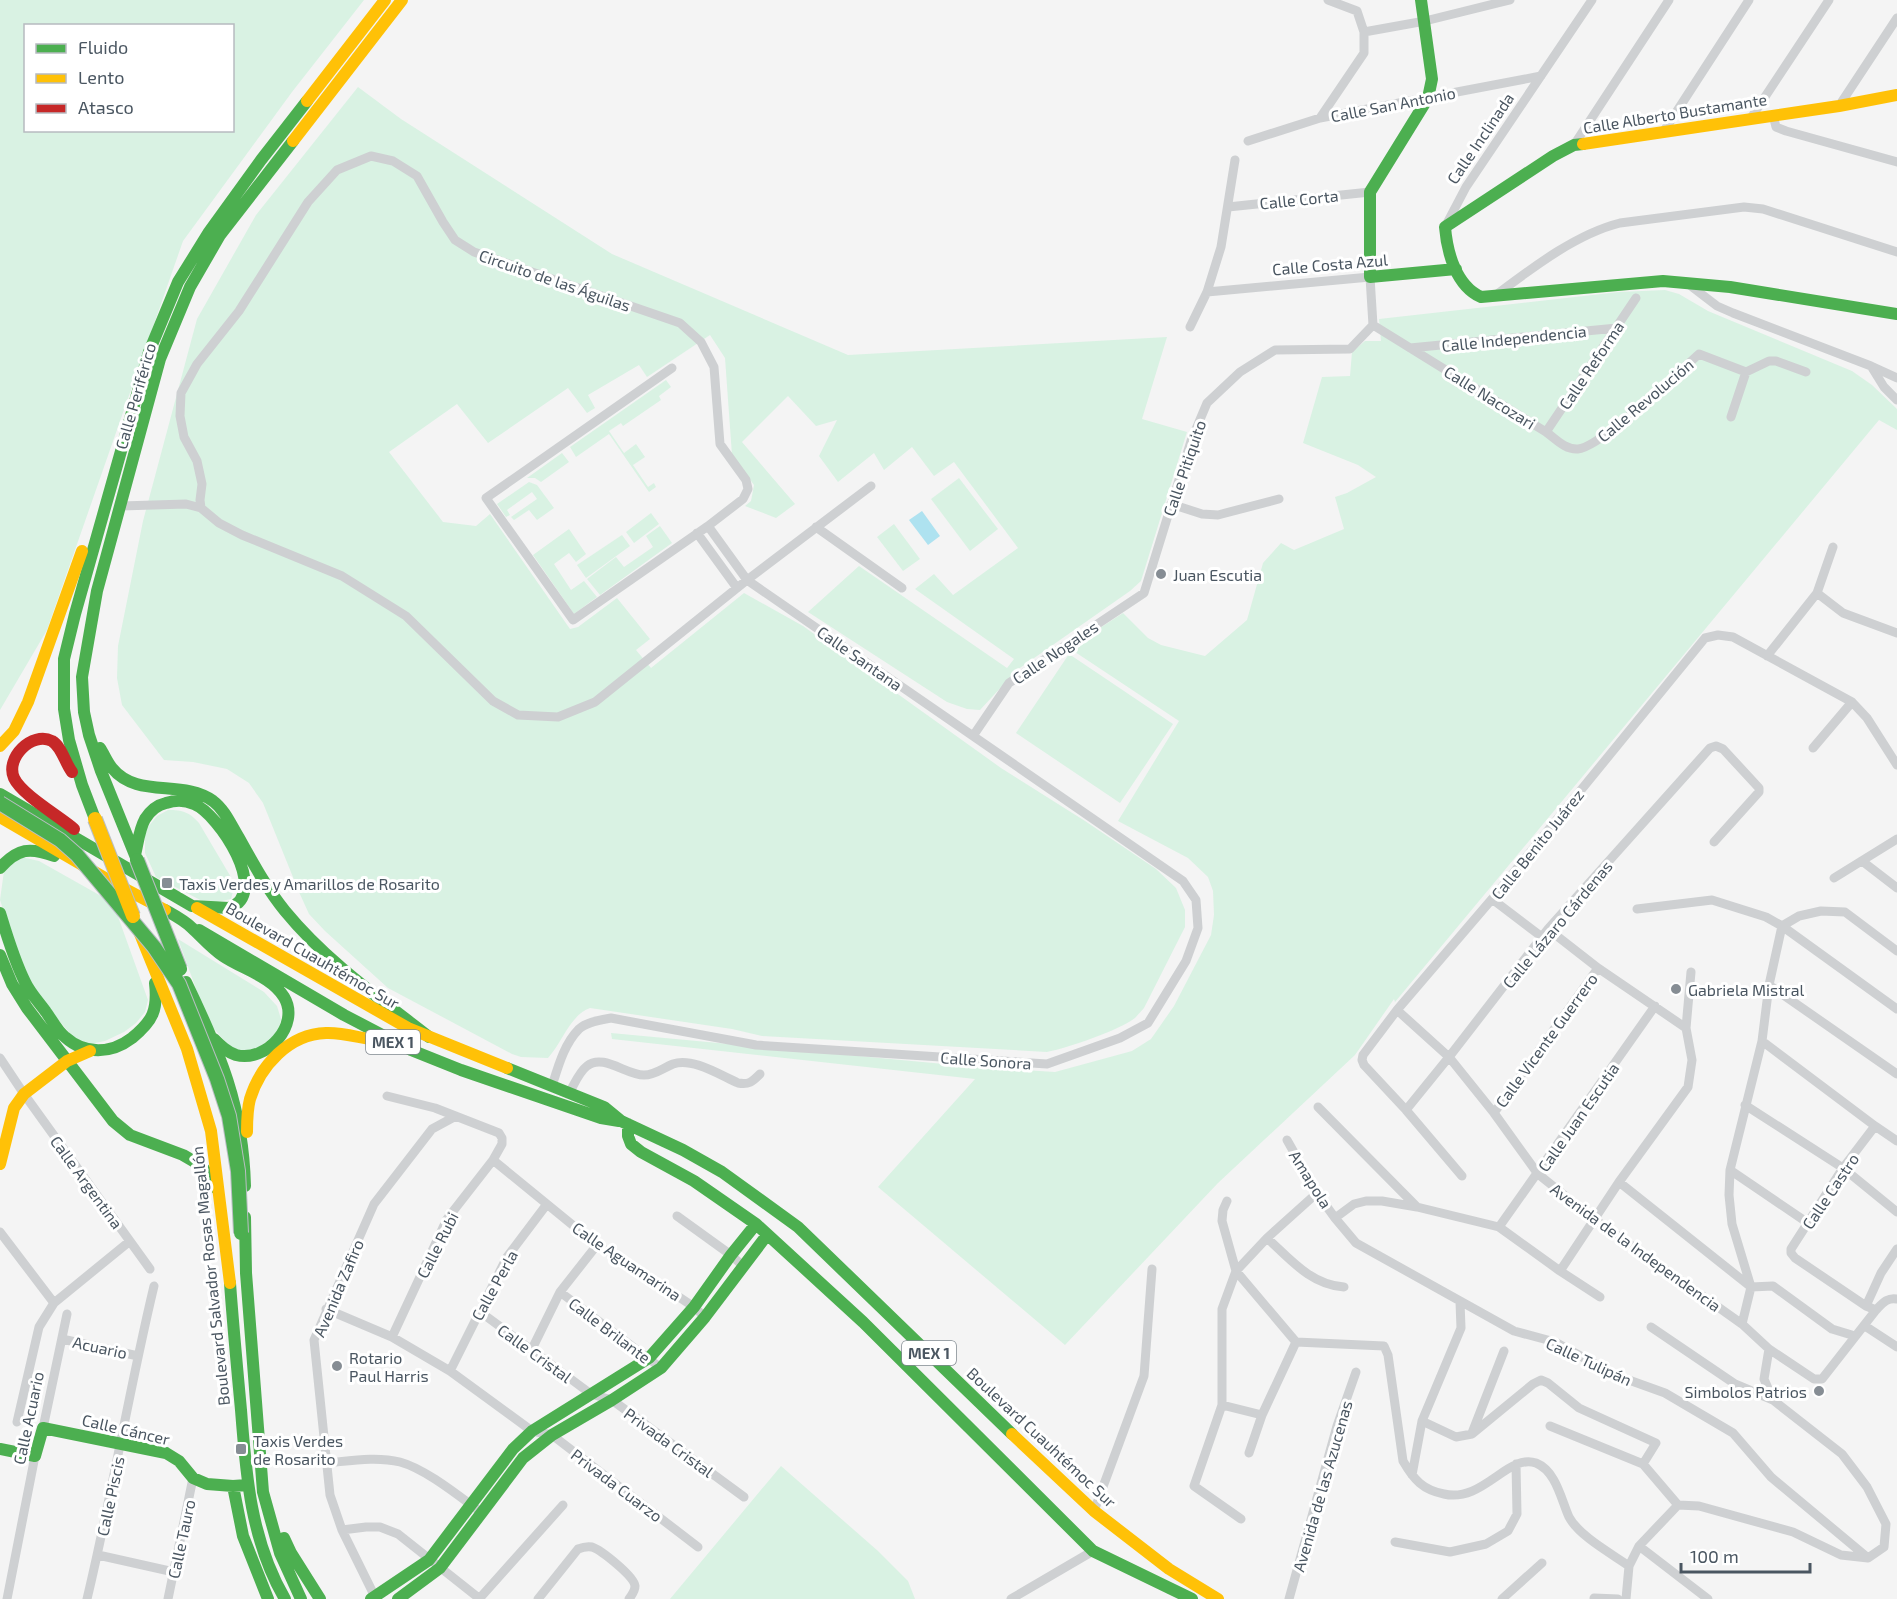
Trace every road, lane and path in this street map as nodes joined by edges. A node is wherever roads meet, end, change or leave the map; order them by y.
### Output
1 (385, 0) edge
2 (402, 0) edge
3 (1328, 0) edge
4 (1421, 0) edge
5 (1510, 0) edge
6 (1592, 0) edge
7 (1669, 0) edge
8 (1749, 0) edge
9 (1829, 0) edge
10 (1897, 18) edge
11 (1425, 21) junction
12 (1364, 32) junction
13 (1541, 76) junction
14 (1897, 95) edge
15 (1428, 98) junction
16 (1839, 106) junction
17 (1773, 115) junction
18 (1320, 118) junction
19 (1751, 118) junction
20 (1664, 131) junction
21 (1248, 141) dead end
22 (1574, 145) junction
23 (1235, 160) dead end
24 (1897, 162) edge
25 (1370, 192) junction
26 (1228, 207) junction
27 (1445, 227) junction
28 (1897, 252) edge
29 (1456, 269) junction
30 (1370, 277) junction
31 (1687, 283) junction
32 (1207, 292) junction
33 (1488, 297) junction
34 (1636, 298) dead end
35 (1897, 314) edge
36 (1373, 325) junction
37 (1190, 327) dead end
38 (1617, 328) junction
39 (1410, 348) junction
40 (1871, 366) junction
41 (672, 368) dead end
42 (1746, 372) junction
43 (1806, 372) dead end
44 (1897, 378) edge
45 (1897, 400) edge
46 (1731, 417) dead end
47 (1546, 432) junction
48 (871, 486) dead end
49 (110, 487) junction
50 (1279, 499) dead end
51 (1171, 504) junction
52 (121, 506) junction
53 (201, 508) junction
54 (708, 526) junction
55 (816, 527) junction
56 (697, 533) junction
57 (1833, 547) dead end
58 (747, 580) junction
59 (737, 588) junction
60 (902, 588) dead end
61 (1817, 593) junction
62 (1125, 606) joint
63 (1897, 633) edge
64 (1767, 656) junction
65 (1852, 702) junction
66 (86, 721) junction
67 (973, 736) junction
68 (0, 746) edge
69 (1813, 748) dead end
70 (1897, 765) edge
71 (82, 785) junction
72 (0, 794) edge
73 (0, 803) edge
74 (0, 812) edge
75 (0, 817) edge
76 (1897, 840) edge
77 (1714, 842) dead end
78 (90, 848) junction
79 (136, 858) junction
80 (1862, 861) junction
81 (0, 868) edge
82 (92, 871) junction
83 (1834, 878) dead end
84 (1897, 888) edge
85 (1492, 900) junction
86 (192, 906) junction
87 (1637, 909) dead end
88 (0, 913) edge
89 (134, 920) joint
90 (183, 921) junction
91 (1782, 926) junction
92 (1545, 933) junction
93 (146, 950) junction
94 (1897, 951) edge
95 (0, 955) edge
96 (1598, 968) junction
97 (180, 969) joint
98 (1691, 972) dead end
99 (1769, 986) junction
100 (1655, 1006) junction
101 (1897, 1009) edge
102 (1397, 1010) junction
103 (204, 1023) junction
104 (1686, 1028) junction
105 (429, 1037) junction
106 (68, 1040) junction
107 (391, 1041) junction
108 (1762, 1041) junction
109 (90, 1051) junction
110 (1449, 1057) junction
111 (0, 1059) edge
112 (68, 1060) junction
113 (760, 1074) dead end
114 (1897, 1074) edge
115 (552, 1086) junction
116 (569, 1093) junction
117 (24, 1095) junction
118 (387, 1096) dead end
119 (1745, 1105) junction
120 (1318, 1107) dead end
121 (1406, 1110) junction
122 (1494, 1113) junction
123 (456, 1116) junction
124 (624, 1123) junction
125 (1875, 1126) junction
126 (1287, 1140) dead end
127 (1897, 1140) edge
128 (493, 1160) junction
129 (245, 1162) junction
130 (0, 1164) edge
131 (1843, 1168) junction
132 (1730, 1170) junction
133 (1538, 1174) junction
134 (1462, 1176) dead end
135 (1619, 1182) junction
136 (1317, 1193) junction
137 (221, 1196) junction
138 (1227, 1201) dead end
139 (547, 1204) junction
140 (1417, 1207) junction
141 (1897, 1212) edge
142 (677, 1216) dead end
143 (1335, 1218) junction
144 (1594, 1219) junction
145 (1808, 1223) junction
146 (756, 1224) junction
147 (1499, 1227) junction
148 (0, 1232) edge
149 (237, 1232) junction
150 (767, 1235) junction
151 (1267, 1239) junction
152 (130, 1241) junction
153 (597, 1245) junction
154 (1897, 1249) edge
155 (731, 1255) junction
156 (743, 1266) junction
157 (150, 1269) dead end
158 (1152, 1269) dead end
159 (1236, 1271) junction
160 (1560, 1271) junction
161 (246, 1274) junction
162 (230, 1278) junction
163 (154, 1286) dead end
164 (1344, 1287) dead end
165 (1752, 1287) junction
166 (560, 1292) junction
167 (1600, 1297) dead end
168 (1897, 1299) edge
169 (1460, 1302) junction
170 (54, 1303) junction
171 (1866, 1306) junction
172 (694, 1307) junction
173 (326, 1309) junction
174 (1876, 1310) junction
175 (479, 1311) junction
176 (67, 1314) dead end
177 (705, 1317) junction
178 (1742, 1324) junction
179 (1864, 1326) junction
180 (1651, 1328) dead end
181 (1855, 1336) junction
182 (392, 1337) junction
183 (62, 1339) junction
184 (1296, 1342) junction
185 (1897, 1347) edge
186 (1769, 1349) junction
187 (532, 1350) junction
188 (1504, 1351) dead end
189 (138, 1356) junction
190 (649, 1358) junction
191 (661, 1368) junction
192 (450, 1371) junction
193 (1356, 1372) dead end
194 (591, 1394) junction
195 (612, 1400) junction
196 (1773, 1400) junction
197 (1222, 1405) junction
198 (1262, 1415) junction
199 (1422, 1421) junction
200 (17, 1422) dead end
201 (1550, 1426) dead end
202 (43, 1428) junction
203 (532, 1431) junction
204 (1472, 1434) junction
205 (552, 1435) junction
206 (121, 1443) junction
207 (0, 1449) edge
208 (1249, 1454) dead end
209 (35, 1456) junction
210 (326, 1463) junction
211 (1516, 1464) junction
212 (1643, 1464) junction
213 (1412, 1475) junction
214 (193, 1478) junction
215 (240, 1486) junction
216 (263, 1492) junction
217 (744, 1497) dead end
218 (563, 1505) dead end
219 (1678, 1505) junction
220 (477, 1509) junction
221 (1094, 1511) junction
222 (1241, 1519) dead end
223 (342, 1530) junction
224 (1395, 1542) dead end
225 (1639, 1546) junction
226 (698, 1547) dead end
227 (1093, 1551) junction
228 (98, 1554) junction
229 (1868, 1558) junction
230 (1542, 1563) dead end
231 (435, 1564) junction
232 (1629, 1566) junction
233 (174, 1572) junction
234 (374, 1598) edge
235 (1290, 1598) edge
236 (1594, 1598) dead end
237 (7, 1599) edge
238 (87, 1599) edge
239 (168, 1599) edge
240 (268, 1599) edge
241 (285, 1599) edge
242 (301, 1599) edge
243 (320, 1599) edge
244 (398, 1599) edge
245 (479, 1599) edge
246 (538, 1599) edge
247 (629, 1599) edge
248 (1011, 1599) edge
249 (1192, 1599) edge
250 (1218, 1599) edge
251 (1502, 1599) edge
252 (1618, 1599) edge
253 (1626, 1599) edge
254 (1708, 1599) edge

1 - 49 main road, Calle Periférico
2 - 52 main road, Calle Periférico
3 - 12 street
4 - 11 main road
5 - 11 street
6 - 13 street, Calle Inclinada
7 - 22 street
8 - 20 street
9 - 19 street
10 - 16 street
11 - 12 street
11 - 15 main road
12 - 18 street
13 - 15 street, Calle San Antonio
13 - 27 street, Calle Inclinada
14 - 16 main road, Calle Alberto Bustamante
15 - 18 street, Calle San Antonio
15 - 25 main road
16 - 17 main road, Calle Alberto Bustamante
17 - 19 main road, Calle Alberto Bustamante
17 - 24 street
18 - 21 street, Calle San Antonio
19 - 20 main road, Calle Alberto Bustamante
20 - 22 main road, Calle Alberto Bustamante
22 - 27 main road, Calle Alberto Bustamante
23 - 26 street
25 - 26 street, Calle Corta
25 - 30 main road
26 - 32 street
27 - 29 main road
28 - 33 street
29 - 30 main road, Calle Costa Azul
29 - 33 main road
30 - 32 street, Calle Costa Azul
30 - 36 street
31 - 33 main road
31 - 35 main road
31 - 40 street
32 - 37 street
34 - 38 street, Calle Reforma
36 - 39 street, Calle Nacozari
36 - 51 street, Calle Pitiquito
38 - 39 street, Calle Independencia
38 - 47 street, Calle Reforma
39 - 47 street, Calle Nacozari
40 - 44 street
40 - 45 street
41 - 56 street
42 - 43 street
42 - 46 street
42 - 47 street, Calle Revolución
48 - 55 street
49 - 68 main road
49 - 71 main road, Calle Periférico
50 - 51 street
51 - 62 street, Calle Pitiquito
52 - 53 street
52 - 66 main road, Calle Periférico
53 - 54 street, Circuito de las Águilas
53 - 59 street
54 - 56 street
54 - 58 street, Calle Santana
55 - 58 street
55 - 60 street
56 - 59 street
57 - 61 street
58 - 59 street
58 - 67 street, Calle Santana
61 - 63 street
61 - 64 street
62 - 67 street, Calle Nogales
64 - 65 street
64 - 85 street, Calle Benito Juárez
65 - 69 street
65 - 70 street
66 - 79 main road, Calle Periférico
66 - 105 main road
67 - 115 street, Calle Sonora
71 - 78 main road
71 - 89 main road, Calle Periférico, bridge
72 - 78 main road, Boulevard Cuauhtémoc Sur / MEX 1
73 - 149 main road, bridge
74 - 149 main road
75 - 82 main road, Boulevard Cuauhtémoc Sur / MEX 1
76 - 80 street
77 - 92 street, Calle Lázaro Cárdenas
78 - 86 main road, Boulevard Cuauhtémoc Sur / MEX 1
79 - 86 main road
79 - 97 main road, Calle Periférico, bridge
80 - 83 street
80 - 84 street
81 - 82 main road
82 - 90 main road, Boulevard Cuauhtémoc Sur / MEX 1
85 - 92 street
85 - 102 street, Calle Benito Juárez
86 - 105 main road, Boulevard Cuauhtémoc Sur / MEX 1
87 - 91 street
88 - 106 main road
89 - 93 main road, Boulevard Salvador Rosas Magallón
90 - 103 main road
90 - 107 main road, Boulevard Cuauhtémoc Sur / MEX 1
91 - 94 street
91 - 99 street
91 - 101 street
92 - 96 street
92 - 110 street, Calle Lázaro Cárdenas
93 - 109 main road
93 - 137 main road, Boulevard Salvador Rosas Magallón
95 - 112 main road
96 - 100 street
96 - 122 street, Calle Vicente Guerrero
97 - 103 main road, Boulevard Salvador Rosas Magallón
98 - 104 street
99 - 108 street
99 - 114 street
100 - 104 street
100 - 133 street, Calle Juan Escutia
102 - 110 street, Avenida de la Independencia
102 - 121 street, Calle Benito Juárez
103 - 129 main road, Boulevard Salvador Rosas Magallón
104 - 135 street
105 - 115 main road, Boulevard Cuauhtémoc Sur / MEX 1
106 - 109 main road
106 - 112 main road
107 - 124 main road, Boulevard Cuauhtémoc Sur / MEX 1
107 - 129 main road
108 - 119 street
108 - 125 street
109 - 112 main road
110 - 121 street, Calle Lázaro Cárdenas
110 - 122 street, Avenida de la Independencia
111 - 117 street, Calle Argentina
112 - 117 main road
112 - 137 main road
113 - 116 street
115 - 116 main road, Boulevard Cuauhtémoc Sur / MEX 1
116 - 124 main road, Boulevard Cuauhtémoc Sur / MEX 1
117 - 130 main road
117 - 152 street, Calle Argentina
118 - 123 street
119 - 131 street
119 - 132 street
120 - 140 street
121 - 134 street
122 - 133 street, Avenida de la Independencia
123 - 128 street
123 - 173 street, Avenida Zafiro
124 - 146 main road
124 - 221 main road, Boulevard Cuauhtémoc Sur / MEX 1
125 - 127 street
125 - 131 street, Calle Castro
126 - 136 street, Amapola
128 - 139 street, Calle Aguamarina
128 - 182 street, Calle Rubi
129 - 161 main road, Boulevard Salvador Rosas Magallón
131 - 141 street
131 - 145 street, Calle Castro
132 - 145 street
132 - 165 street
133 - 144 street, Avenida de la Independencia
133 - 147 street, Calle Juan Escutia
135 - 144 street
135 - 165 street
136 - 143 street, Amapola
136 - 151 street
137 - 162 main road, Boulevard Salvador Rosas Magallón
138 - 159 street
139 - 153 street, Calle Aguamarina
139 - 175 street, Calle Perla
140 - 143 street
140 - 147 street
142 - 155 street
143 - 169 street, Calle Tulipán
144 - 160 street
144 - 178 street, Avenida de la Independencia
145 - 171 street, Calle Castro
146 - 150 main road
146 - 155 main road
147 - 160 street
148 - 170 street
149 - 161 main road
149 - 162 main road
150 - 156 main road
150 - 227 main road
151 - 159 street
151 - 164 street
152 - 157 street, Calle Argentina
152 - 170 street
153 - 166 street, Calle Brilante
153 - 172 street, Calle Aguamarina
154 - 171 street
155 - 156 street
155 - 172 main road
156 - 177 main road
158 - 221 street
159 - 184 street
159 - 197 street
160 - 167 street
161 - 216 main road, Boulevard Salvador Rosas Magallón
162 - 215 main road, Boulevard Salvador Rosas Magallón
163 - 189 street, Calle Piscis
165 - 178 street
165 - 181 street
166 - 187 street, Calle Brilante
166 - 190 street, Calle Brilante
168 - 174 street
169 - 199 street
169 - 229 street, Calle Tulipán
170 - 200 street
171 - 174 street
172 - 177 street, Calle Aguamarina
172 - 190 main road
173 - 182 street
173 - 210 street, Avenida Zafiro
174 - 179 street
175 - 187 street, Calle Cristal
175 - 192 street, Calle Perla
176 - 183 street, Calle Acuario
177 - 191 main road
178 - 186 street, Avenida de la Independencia
179 - 181 street
179 - 185 street
180 - 196 street
181 - 186 street, Avenida de la Independencia
182 - 192 street
183 - 189 street, Acuario
183 - 202 street, Calle Acuario
184 - 198 street
184 - 213 street
186 - 196 street
187 - 194 street, Calle Cristal
188 - 204 street
189 - 206 street, Calle Piscis
190 - 191 street, Calle Brilante
190 - 194 main road
191 - 195 main road
192 - 203 street
193 - 235 street, Avenida de las Azucenas
194 - 195 street, Privada Cristal
194 - 203 main road
195 - 205 main road
195 - 217 street, Privada Cristal
196 - 229 street
197 - 198 street
197 - 222 street
198 - 208 street
199 - 204 street
199 - 213 street
201 - 212 street
202 - 206 main road, Calle Cáncer
202 - 209 main road, Calle Acuario
203 - 205 street, Privada Cuarzo
203 - 220 main road
204 - 212 street
205 - 220 main road
205 - 226 street, Privada Cuarzo
206 - 214 main road, Calle Cáncer
206 - 228 street, Calle Piscis
207 - 209 main road
209 - 237 street, Calle Acuario
210 - 220 street
210 - 223 street, Avenida Zafiro
211 - 213 street
211 - 224 street
211 - 232 street
212 - 219 street
214 - 215 main road
214 - 233 street, Calle Tauro
215 - 240 main road
215 - 241 main road, Boulevard Salvador Rosas Magallón
216 - 242 main road, Boulevard Salvador Rosas Magallón
216 - 243 main road
218 - 245 street
219 - 225 street
219 - 229 street
220 - 231 main road
221 - 250 main road, Boulevard Cuauhtémoc Sur / MEX 1
223 - 231 street
223 - 234 street, Avenida Zafiro
225 - 232 street
225 - 254 street
227 - 248 street
227 - 249 main road
228 - 233 street
228 - 238 street, Calle Piscis
230 - 251 street
231 - 234 main road
231 - 244 main road
231 - 245 street
232 - 253 street
233 - 239 street, Calle Tauro
236 - 252 street
246 - 247 street

